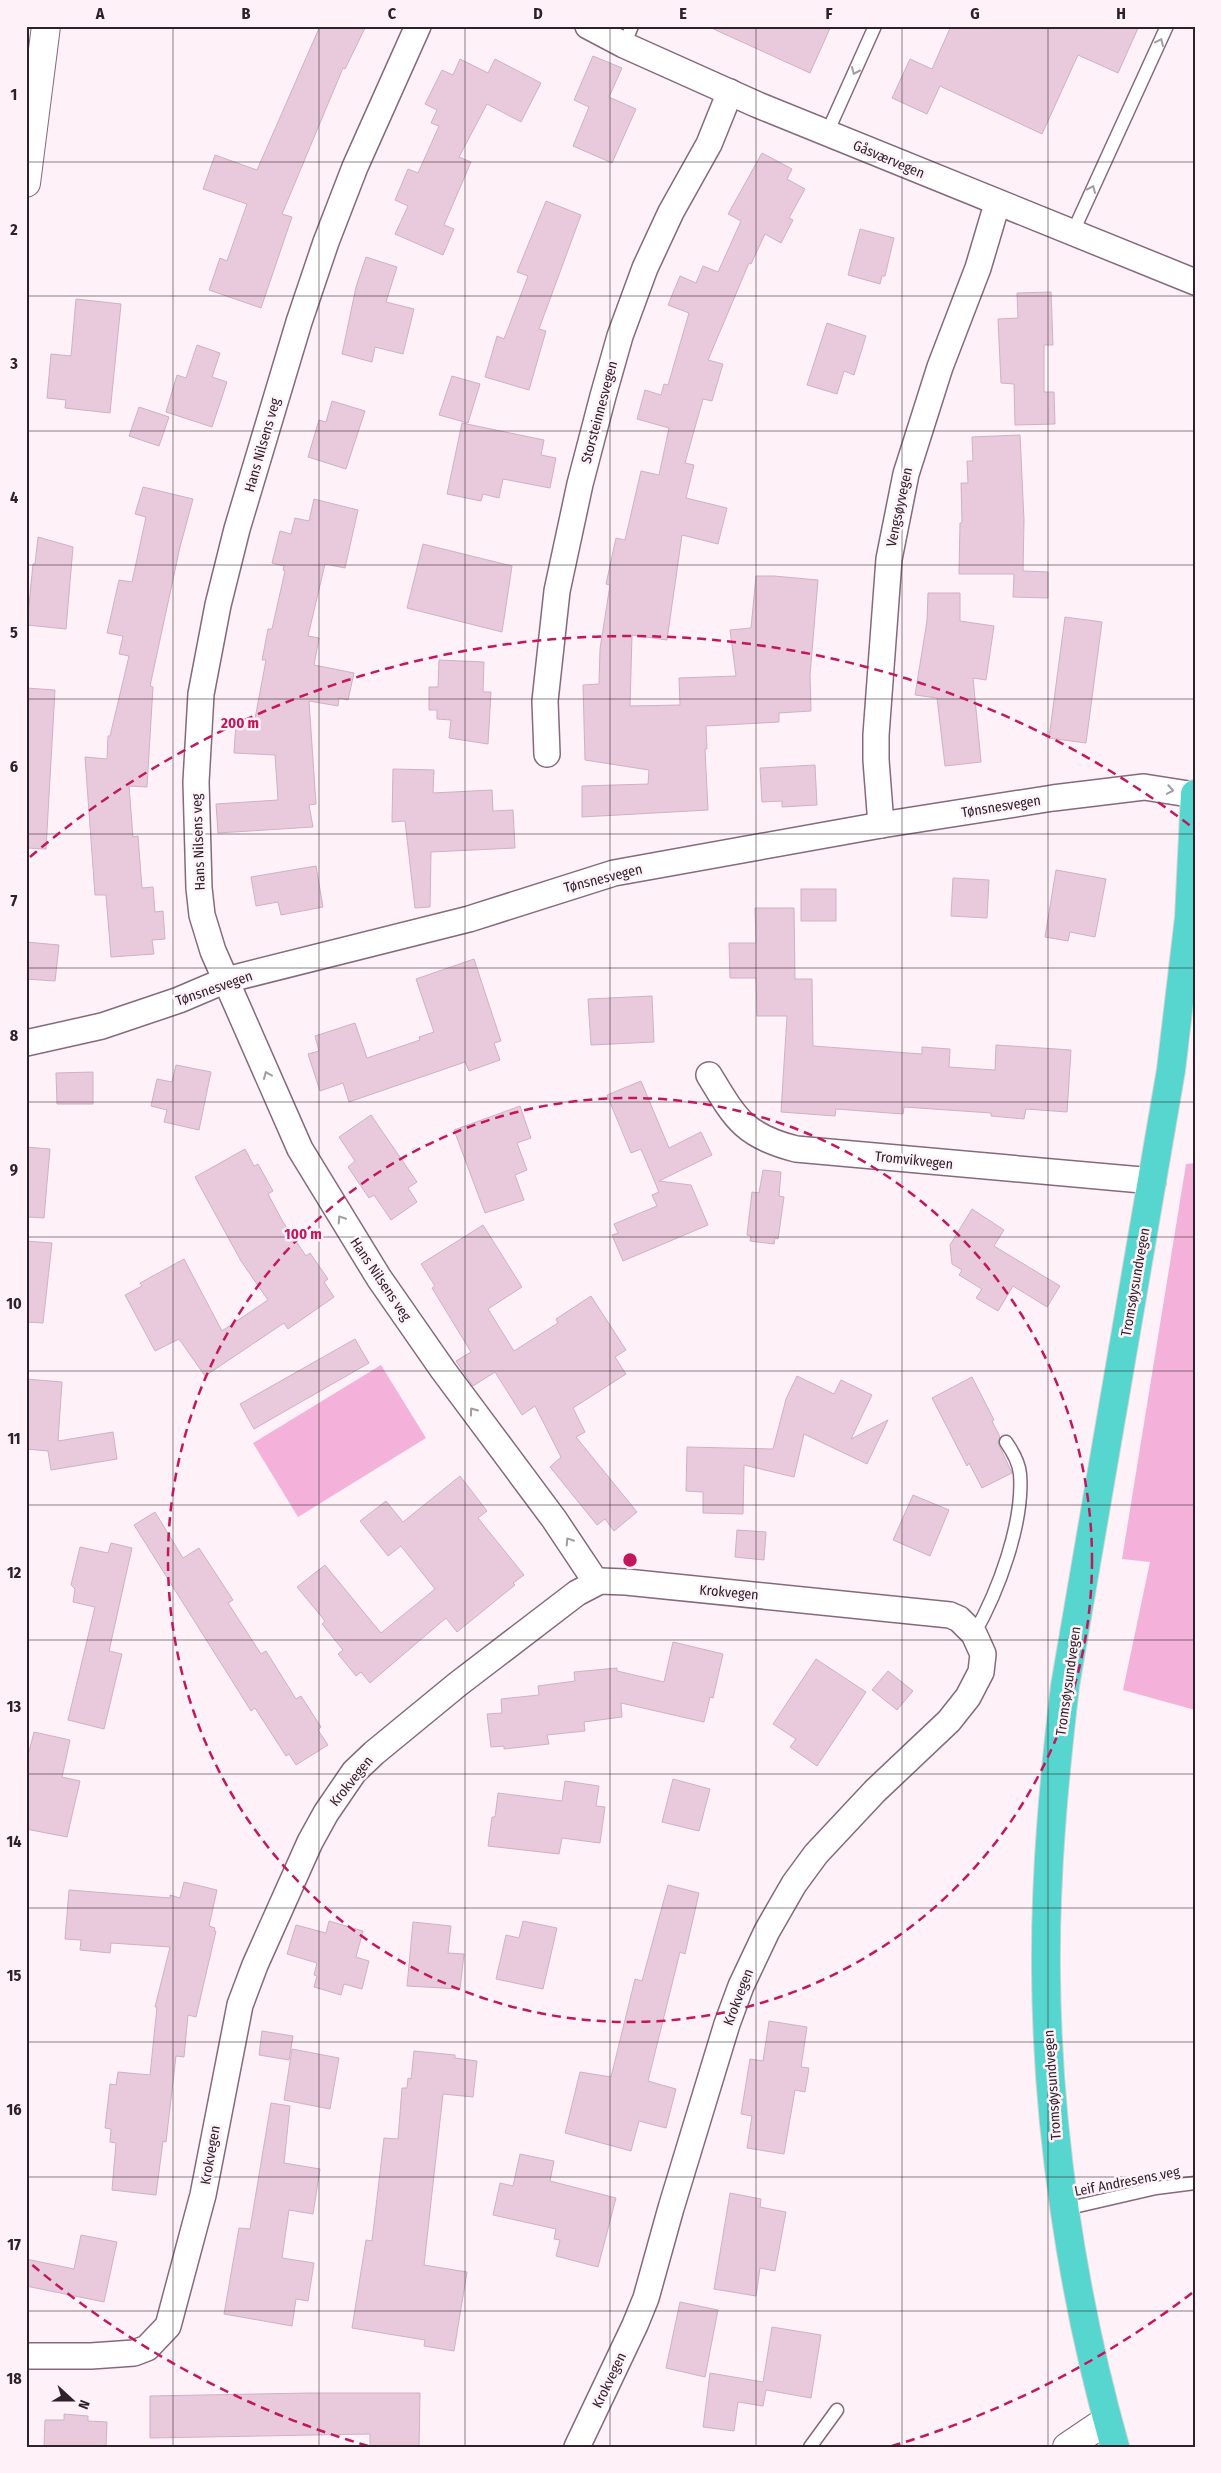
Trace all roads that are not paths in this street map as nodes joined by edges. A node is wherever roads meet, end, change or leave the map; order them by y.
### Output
1 (46, 26) edge
2 (418, 26) edge
3 (588, 26) edge
4 (875, 26) edge
5 (1167, 26) edge
6 (628, 36) edge
7 (730, 92) junction
8 (827, 133) junction
9 (26, 182) edge
10 (997, 204) junction
11 (1072, 234) junction
12 (1195, 282) edge
13 (547, 754) dead end
14 (1195, 795) edge
15 (881, 825) junction
16 (1192, 909) edge
17 (226, 980) junction
18 (26, 1043) edge
19 (709, 1075) dead end
20 (1153, 1180) junction
21 (1006, 1442) dead end
22 (596, 1582) junction
23 (974, 1634) junction
24 (1195, 2183) edge
25 (1065, 2209) junction
26 (26, 2356) edge
27 (838, 2410) dead end
28 (1107, 2420) junction
29 (577, 2447) edge
30 (810, 2447) edge
31 (1067, 2447) edge
32 (1114, 2447) edge

1 - 9 street
2 - 17 street, Hans Nilsens veg
3 - 6 street, Gåsværvegen
4 -> 8 lane
11 -> 5 lane
6 - 7 street, Gåsværvegen
7 - 8 street, Gåsværvegen
7 - 13 street, Storsteinnesvegen
8 - 10 street, Gåsværvegen
10 - 11 street, Gåsværvegen
10 - 15 street, Vengsøyvegen
11 - 12 street, Gåsværvegen
15 -> 14 street, Tønsnesvegen
14 - 16 highway, Tromsøysundvegen
15 - 17 street, Tønsnesvegen
16 - 20 highway, Tromsøysundvegen
17 - 18 street, Tønsnesvegen
22 -> 17 street, Hans Nilsens veg
19 - 20 street, Tromvikvegen
20 - 25 highway, Tromsøysundvegen
21 - 23 lane
22 - 23 street, Krokvegen
22 - 26 street, Krokvegen
23 - 29 street, Krokvegen
24 - 25 lane, Leif Andresens veg
25 - 28 highway, Tromsøysundvegen
27 - 30 lane
28 - 31 street
28 - 32 highway, Tromsøysundvegen

